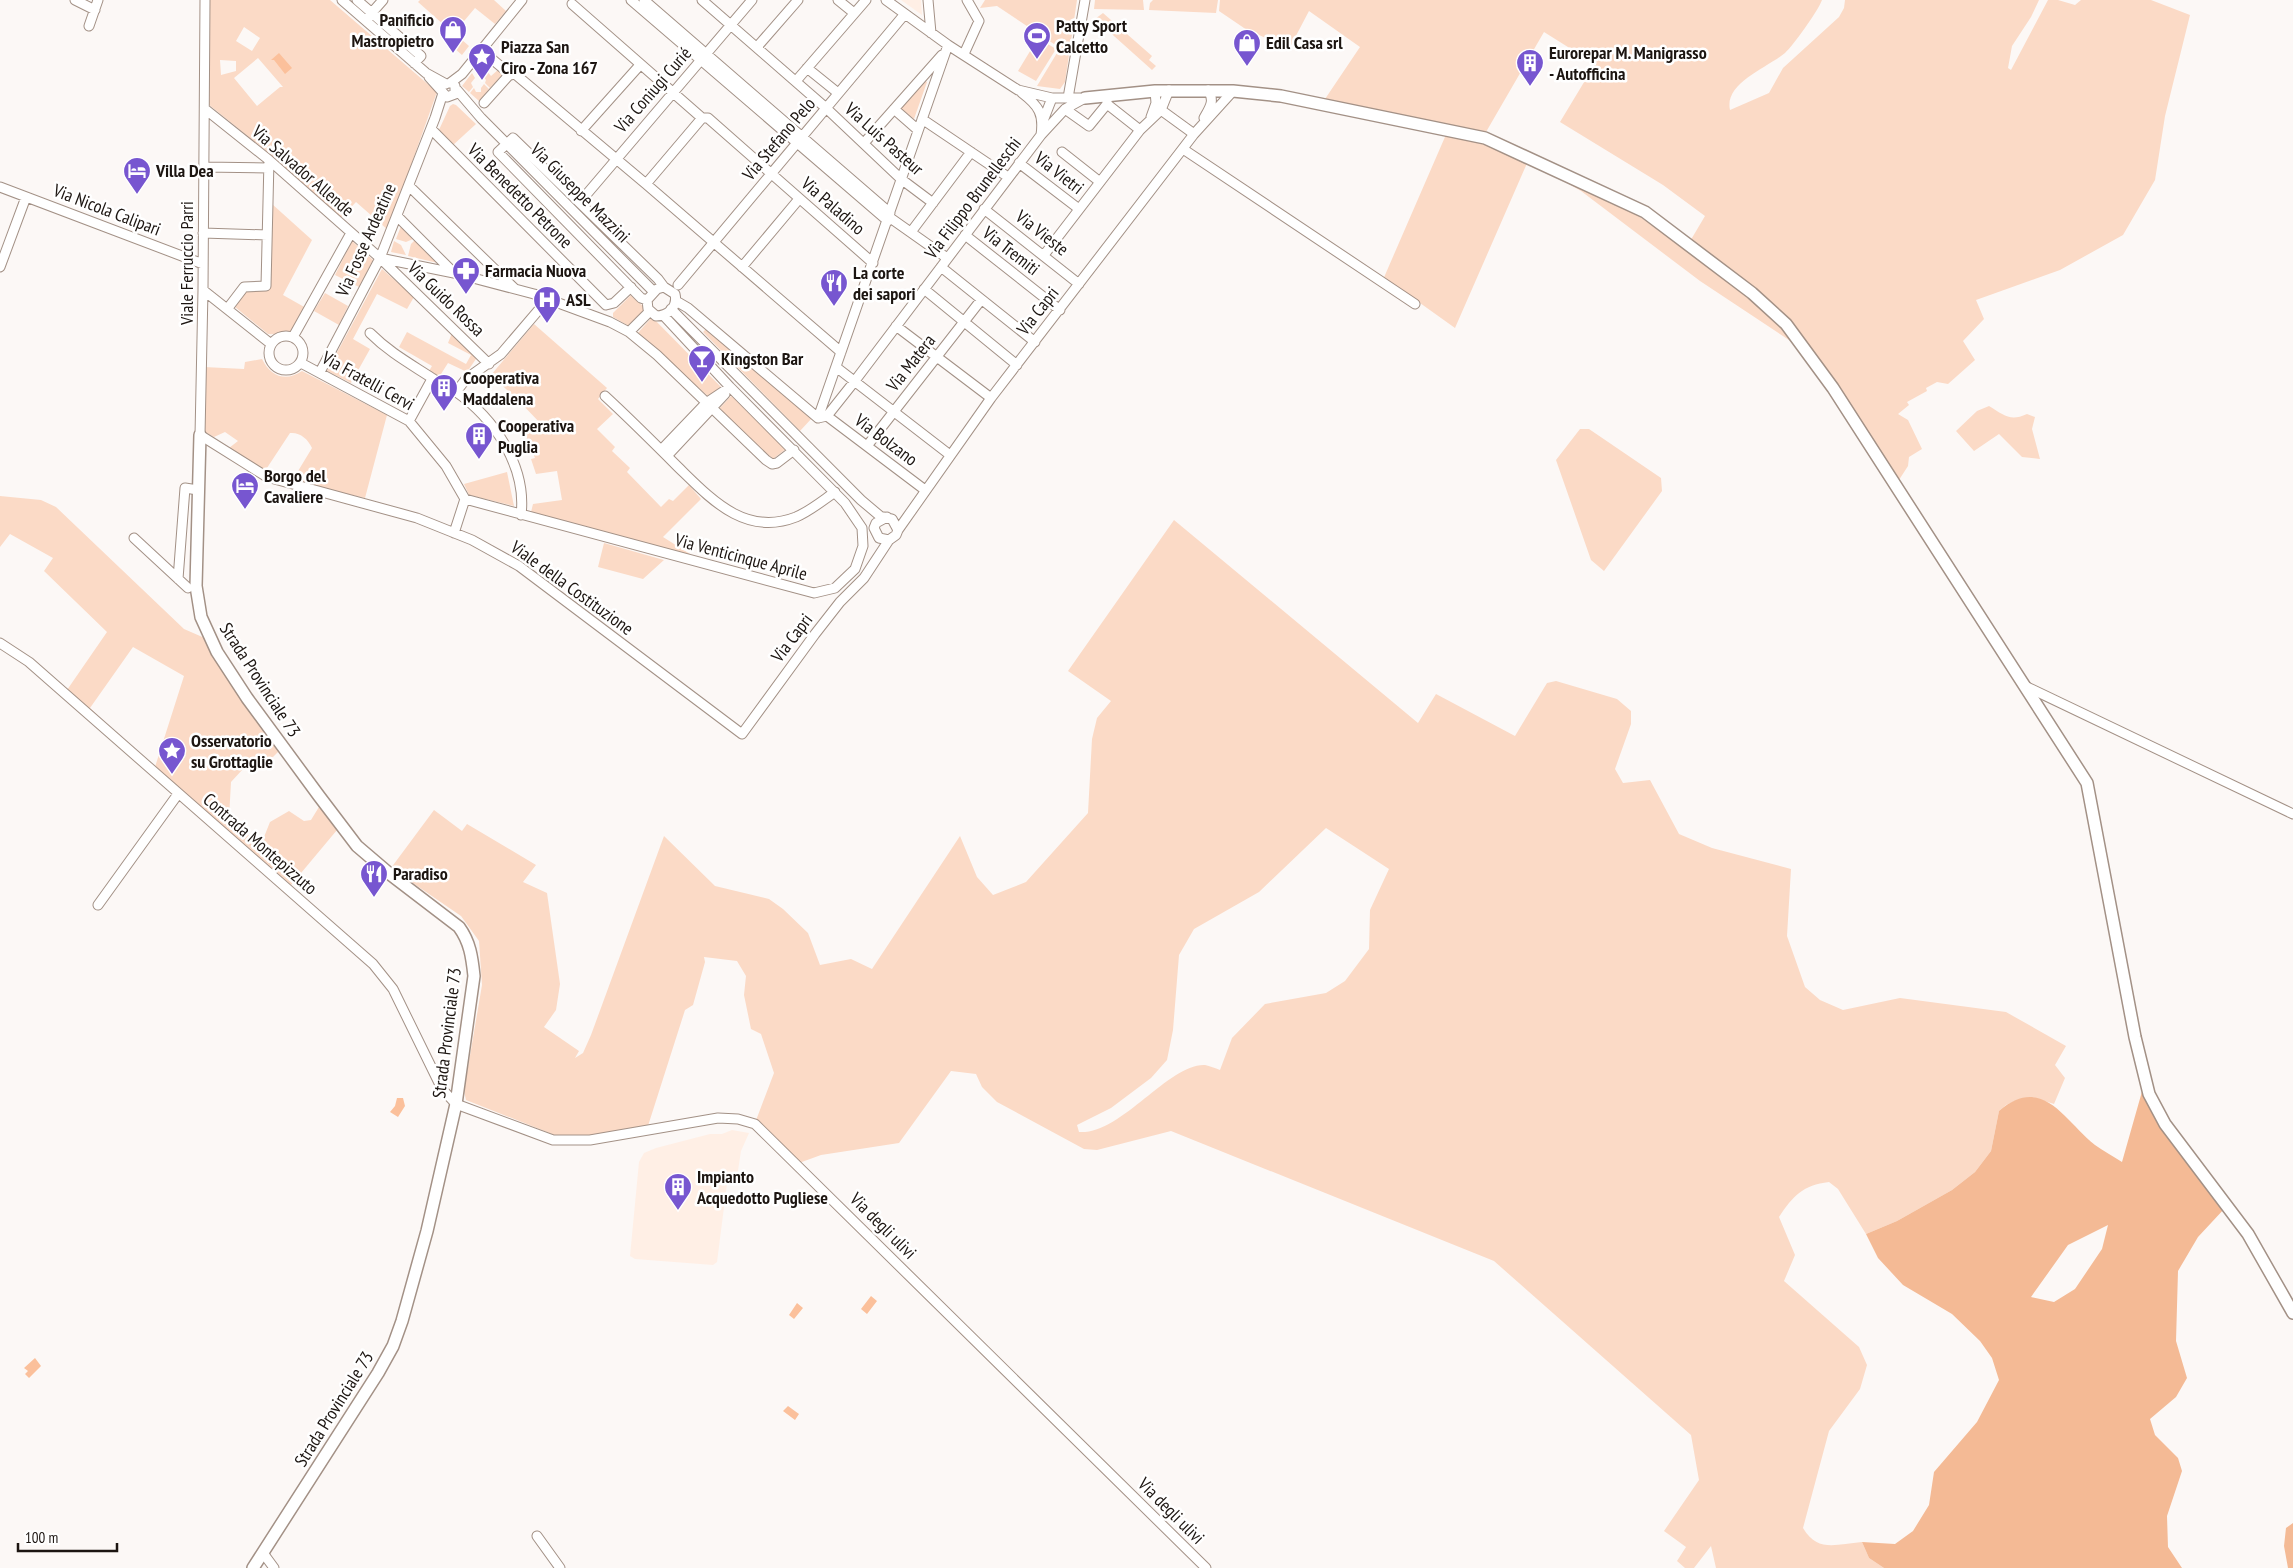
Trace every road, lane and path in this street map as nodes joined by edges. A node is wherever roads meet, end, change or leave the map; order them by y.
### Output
1 (76, 0) edge
2 (98, 0) edge
3 (205, 0) edge
4 (342, 0) edge
5 (357, 0) edge
6 (383, 0) edge
7 (522, 0) edge
8 (631, 0) edge
9 (644, 0) edge
10 (702, 0) edge
11 (752, 0) edge
12 (798, 0) edge
13 (838, 0) edge
14 (866, 0) edge
15 (886, 0) edge
16 (928, 0) edge
17 (967, 0) edge
18 (1085, 0) edge
19 (572, 4) dead end
20 (95, 10) junction
21 (854, 13) junction
22 (904, 15) junction
23 (368, 16) junction
24 (731, 25) junction
25 (89, 26) dead end
26 (931, 32) junction
27 (758, 47) junction
28 (946, 48) junction
29 (481, 50) junction
30 (964, 54) junction
31 (703, 56) junction
32 (640, 65) junction
33 (807, 68) junction
34 (510, 74) junction
35 (796, 81) junction
36 (449, 90) junction
37 (1018, 90) junction
38 (1169, 90) junction
39 (1208, 90) junction
40 (1155, 91) junction
41 (1233, 91) junction
42 (672, 92) junction
43 (838, 93) junction
44 (1055, 98) junction
45 (1068, 98) junction
46 (1085, 98) junction
47 (1107, 99) junction
48 (484, 103) dead end
49 (205, 108) junction
50 (826, 108) junction
51 (894, 109) junction
52 (1065, 109) junction
53 (1161, 110) junction
54 (702, 118) junction
55 (1151, 118) junction
56 (922, 119) junction
57 (1043, 121) junction
58 (1054, 121) junction
59 (431, 129) junction
60 (918, 130) junction
61 (1140, 130) junction
62 (581, 131) junction
63 (1196, 132) junction
64 (1041, 135) junction
65 (800, 140) junction
66 (508, 143) junction
67 (864, 143) junction
68 (1183, 149) junction
69 (971, 152) junction
70 (1062, 152) dead end
71 (615, 159) junction
72 (1019, 163) junction
73 (269, 164) junction
74 (204, 167) junction
75 (771, 174) junction
76 (1008, 177) junction
77 (901, 179) junction
78 (1100, 182) junction
79 (646, 184) junction
80 (409, 186) junction
81 (0, 187) edge
82 (26, 197) junction
83 (799, 198) junction
84 (580, 202) junction
85 (933, 202) junction
86 (984, 209) junction
87 (1079, 209) junction
88 (397, 216) junction
89 (889, 217) junction
90 (911, 232) junction
91 (204, 233) junction
92 (351, 233) junction
93 (267, 235) junction
94 (965, 235) junction
95 (714, 242) junction
96 (1044, 255) junction
97 (380, 258) junction
98 (947, 258) junction
99 (873, 263) junction
100 (204, 264) junction
101 (0, 267) edge
102 (742, 267) junction
103 (940, 267) junction
104 (454, 273) junction
105 (1080, 284) junction
106 (631, 286) junction
107 (924, 289) junction
108 (203, 290) junction
109 (516, 290) junction
110 (654, 292) junction
111 (671, 293) junction
112 (548, 299) junction
113 (647, 300) junction
114 (981, 300) junction
115 (1414, 304) dead end
116 (228, 308) junction
117 (671, 309) junction
118 (1060, 310) junction
119 (650, 312) junction
120 (664, 316) junction
121 (964, 321) junction
122 (896, 326) junction
123 (629, 332) junction
124 (370, 333) dead end
125 (293, 337) junction
126 (1035, 342) junction
127 (271, 344) junction
128 (841, 352) junction
129 (937, 356) junction
130 (300, 363) junction
131 (489, 364) junction
132 (1017, 365) junction
133 (836, 367) junction
134 (320, 372) junction
135 (432, 379) junction
136 (854, 382) junction
137 (730, 387) junction
138 (456, 392) junction
139 (605, 396) dead end
140 (991, 398) junction
141 (709, 406) junction
142 (894, 412) junction
143 (822, 417) junction
144 (409, 421) junction
145 (200, 435) junction
146 (867, 446) junction
147 (794, 450) junction
148 (664, 453) junction
149 (950, 455) junction
150 (198, 490) junction
151 (835, 492) junction
152 (923, 492) junction
153 (465, 499) junction
154 (861, 500) junction
155 (520, 515) junction
156 (889, 518) junction
157 (898, 530) junction
158 (875, 531) junction
159 (454, 533) junction
160 (134, 538) dead end
161 (889, 540) junction
162 (872, 565) junction
163 (178, 579) junction
164 (188, 588) dead end
165 (0, 643) edge
166 (2024, 686) junction
167 (742, 734) joint
168 (178, 794) junction
169 (2293, 814) edge
170 (98, 905) dead end
171 (456, 1104) junction
172 (2293, 1313) edge
173 (537, 1536) dead end
174 (263, 1553) junction
175 (254, 1568) edge
176 (274, 1568) edge
177 (560, 1568) edge
178 (1206, 1568) edge

1 - 20 street
2 - 20 street
3 - 49 street, Viale Ferruccio Parri
4 - 23 street
5 - 23 street
6 - 23 street
7 - 29 street
8 - 31 street
9 - 31 street
10 - 24 street, Via Luis Pasteur
11 - 24 street, Via Coniugi Curié
12 - 27 street
13 - 21 street
14 - 21 street
15 - 22 street
16 - 26 street
17 - 30 street
18 - 45 street
19 - 32 street, Via Paladino
20 - 25 street
21 - 33 street
22 - 26 street
22 - 43 street, Via Stefano Pelo
23 - 36 street, Via Giuseppe Mazzini
24 - 27 street, Via Luis Pasteur
24 - 31 street, Via Coniugi Curié
26 - 28 street
27 - 35 street, Via Luis Pasteur
28 - 30 street
28 - 51 street
28 - 56 street
29 - 34 street
29 - 36 street
30 - 37 street
31 - 42 street, Via Coniugi Curié
31 - 65 street
32 - 42 street, Via Paladino
32 - 62 street
33 - 35 street
33 - 43 street, Via Luis Pasteur
34 - 48 street
34 - 62 street
35 - 50 street, Via Luis Pasteur
36 - 59 street, Via Fosse Ardeatine
36 - 66 street, Via Giuseppe Mazzini
37 - 44 street
37 - 57 street
38 - 39 main road
38 - 40 main road
38 - 53 street
39 - 41 main road
39 - 63 street, Via Capri
40 - 47 main road
40 - 55 street
41 - 63 street, Via Capri
41 - 166 main road
42 - 54 street, Via Paladino
42 - 71 street, Via Coniugi Curié
43 - 50 street, Via Stefano Pelo
44 - 45 street
44 - 57 street, Via Filippo Brunelleschi
44 - 58 street
45 - 46 street
46 - 47 main road
46 - 52 street, Via Filippo Brunelleschi
47 - 52 street
47 - 61 street
49 - 73 street, Via Salvador Allende
49 - 74 street, Viale Ferruccio Parri
50 - 65 street, Via Stefano Pelo
50 - 67 street, Via Luis Pasteur
51 - 60 street
51 - 67 street
52 - 58 street, Via Filippo Brunelleschi
53 - 55 street
53 - 63 street
54 - 75 street, Via Paladino
54 - 79 street
55 - 61 street
56 - 60 street
56 - 69 street
57 - 64 street, Via Filippo Brunelleschi
58 - 64 street, Via Filippo Brunelleschi
59 - 80 street, Via Fosse Ardeatine
59 - 106 street, Via Benedetto Petrone
60 - 77 street
61 - 78 street
62 - 71 street
63 - 68 street, Via Capri
64 - 72 street, Via Filippo Brunelleschi
65 - 75 street, Via Stefano Pelo
65 - 89 street
66 - 84 street, Via Bolzano
66 - 106 street
66 - 110 street, Via Giuseppe Mazzini
67 - 77 street, Via Luis Pasteur
68 - 105 street, Via Capri
68 - 115 street
69 - 76 street
69 - 85 street
70 - 78 street
71 - 79 street
71 - 84 street, Via Coniugi Curié
72 - 76 street, Via Filippo Brunelleschi
72 - 87 street, Via Vietri
73 - 74 street
73 - 92 street, Via Salvador Allende
73 - 93 street
74 - 91 street, Viale Ferruccio Parri
75 - 83 street, Via Paladino
75 - 95 street, Via Stefano Pelo
76 - 86 street, Via Filippo Brunelleschi
77 - 85 street, Via Luis Pasteur
77 - 89 street
78 - 87 street
79 - 95 street
80 - 88 street, Via Fosse Ardeatine
80 - 109 street
81 - 82 street, Via Nicola Calipari
82 - 100 street, Via Nicola Calipari
82 - 101 street, Via Nicola Calipari
83 - 99 street, Via Paladino
83 - 102 street
84 - 111 street, Via Bolzano
85 - 90 street
86 - 94 street, Via Filippo Brunelleschi
86 - 96 street, Via Vieste
87 - 96 street
88 - 97 street, Via Fosse Ardeatine
88 - 104 street
89 - 90 street
89 - 99 street
90 - 98 street
91 - 93 street
91 - 100 street, Viale Ferruccio Parri
92 - 97 street, Via Salvador Allende
92 - 125 street
93 - 116 street
94 - 98 street, Via Filippo Brunelleschi
94 - 118 street, Via Tremiti
95 - 102 street
95 - 111 street, Via Stefano Pelo
96 - 105 street, Via Vieste
97 - 104 street
97 - 131 street, Via Guido Rossa
97 - 134 street, Via Fosse Ardeatine
98 - 103 street, Via Filippo Brunelleschi
99 - 128 street
100 - 108 street, Viale Ferruccio Parri
102 - 128 street
103 - 107 street, Via Filippo Brunelleschi
103 - 114 street
104 - 109 street
105 - 118 street, Via Capri
106 - 113 street
107 - 121 street
107 - 122 street, Via Filippo Brunelleschi
108 - 116 street
108 - 145 street, Viale Ferruccio Parri
109 - 112 street
110 - 111 street
110 - 113 street
111 - 117 street
111 - 143 street, Via Bolzano
112 - 123 street
112 - 131 street
113 - 119 street
114 - 121 street, Via Matera
114 - 126 street
116 - 127 street
117 - 120 street
117 - 154 street
118 - 126 street, Via Capri
119 - 120 street
119 - 123 street
120 - 137 street, Via Venticinque Aprile
121 - 129 street, Via Matera
121 - 132 street
122 - 129 street
122 - 136 street, Via Filippo Brunelleschi
123 - 141 street
124 - 135 street
125 - 127 street
125 - 130 street
126 - 132 street, Via Capri
127 - 130 street
128 - 133 street
129 - 140 street
129 - 142 street, Via Matera
130 - 134 street, Via Fratelli Cervi
131 - 138 street
132 - 140 street, Via Capri
133 - 136 street
133 - 143 street
134 - 144 street, Via Fratelli Cervi
135 - 138 street
135 - 144 street
136 - 142 street
136 - 143 street, Via Filippo Brunelleschi
137 - 141 street
137 - 147 street, Via Venticinque Aprile
138 - 155 street
139 - 148 street
140 - 149 street, Via Capri
141 - 147 street
141 - 148 street
142 - 146 street, Via Matera
142 - 149 street
143 - 146 street, Via Bolzano
144 - 153 street, Via Fratelli Cervi
145 - 150 main road, Strada Provinciale 73
145 - 159 street, Viale della Costituzione
146 - 152 street, Via Bolzano
147 - 151 street, Via Venticinque Aprile
148 - 151 street
149 - 152 street, Via Capri
150 - 163 street
150 - 171 main road, Strada Provinciale 73
151 - 155 street, Via Venticinque Aprile
152 - 156 street, Via Capri
152 - 157 street, Via Capri
153 - 155 street, Via Venticinque Aprile
153 - 159 street
154 - 156 street
154 - 158 street
156 - 157 street
156 - 158 street, Via Capri
157 - 161 street, Via Capri
158 - 161 street
158 - 162 street, Via Capri
159 - 167 street, Viale della Costituzione
160 - 163 street
161 - 162 street, Via Capri
162 - 167 street, Via Capri
163 - 164 street
165 - 168 street, Contrada Montepizzuto
166 - 169 street
166 - 172 main road
168 - 170 street
168 - 171 street, Contrada Montepizzuto
171 - 174 main road, Strada Provinciale 73
171 - 178 street, Via degli ulivi
173 - 177 street
174 - 175 main road, Strada Provinciale 73
174 - 176 street

